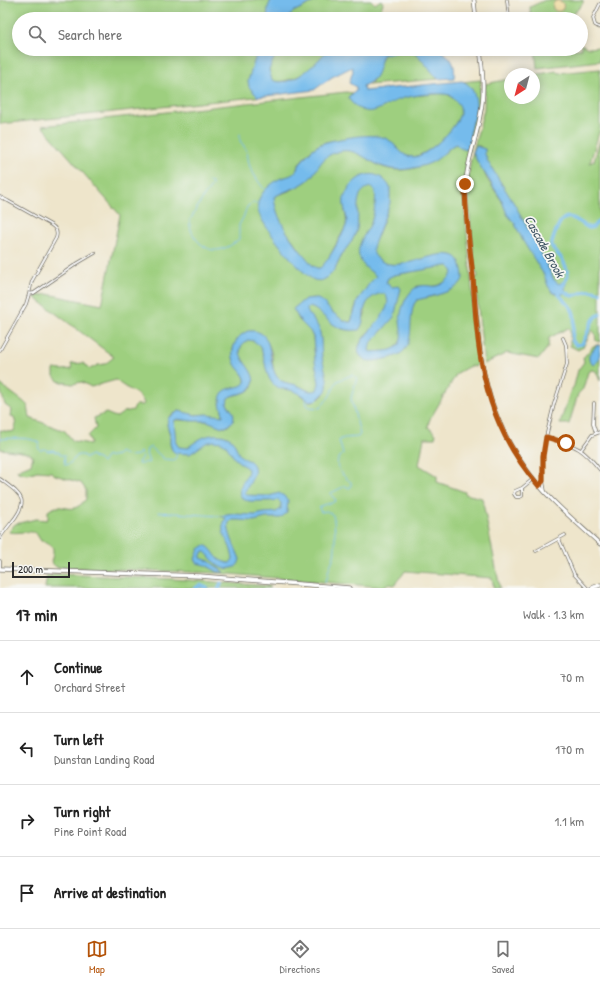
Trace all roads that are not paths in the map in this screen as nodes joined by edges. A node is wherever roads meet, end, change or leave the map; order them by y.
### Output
1 (474, 0) edge
2 (507, 0) edge
3 (600, 4) edge
4 (475, 12) edge
5 (509, 12) edge
6 (600, 28) edge
7 (481, 56) edge
8 (0, 197) edge
9 (95, 253) dead end
10 (29, 294) junction
11 (563, 338) dead end
12 (0, 350) edge
13 (594, 403) dead end
14 (594, 409) junction
15 (597, 409) dead end
16 (600, 432) edge
17 (596, 433) junction
18 (546, 437) junction
19 (581, 450) junction
20 (600, 470) edge
21 (0, 479) edge
22 (533, 479) junction
23 (543, 481) junction
24 (539, 486) junction
25 (522, 488) junction
26 (545, 493) junction
27 (565, 535) dead end
28 (0, 538) edge
29 (559, 539) junction
30 (600, 544) edge
31 (536, 551) dead end
32 (0, 561) edge
33 (0, 569) edge
34 (291, 585) edge
35 (600, 585) edge
36 (349, 588) edge
37 (586, 588) edge
38 (592, 588) edge

1 - 4 main road
2 - 5 street
3 - 6 street
7 - 22 main road
8 - 10 street
9 - 10 street
10 - 12 street
11 - 18 street
13 - 14 street
14 - 15 street
14 - 17 street
16 - 17 street
17 - 19 street
18 - 19 street
18 - 23 street
19 - 20 street
21 - 28 street
22 - 24 main road
22 - 25 street
23 - 24 street
23 - 26 street
24 - 26 main road
25 - 25 street
26 - 30 main road
27 - 29 street
29 - 31 street
29 - 37 street
32 - 33 street
33 - 34 main road
34 - 36 main road
35 - 38 main road

